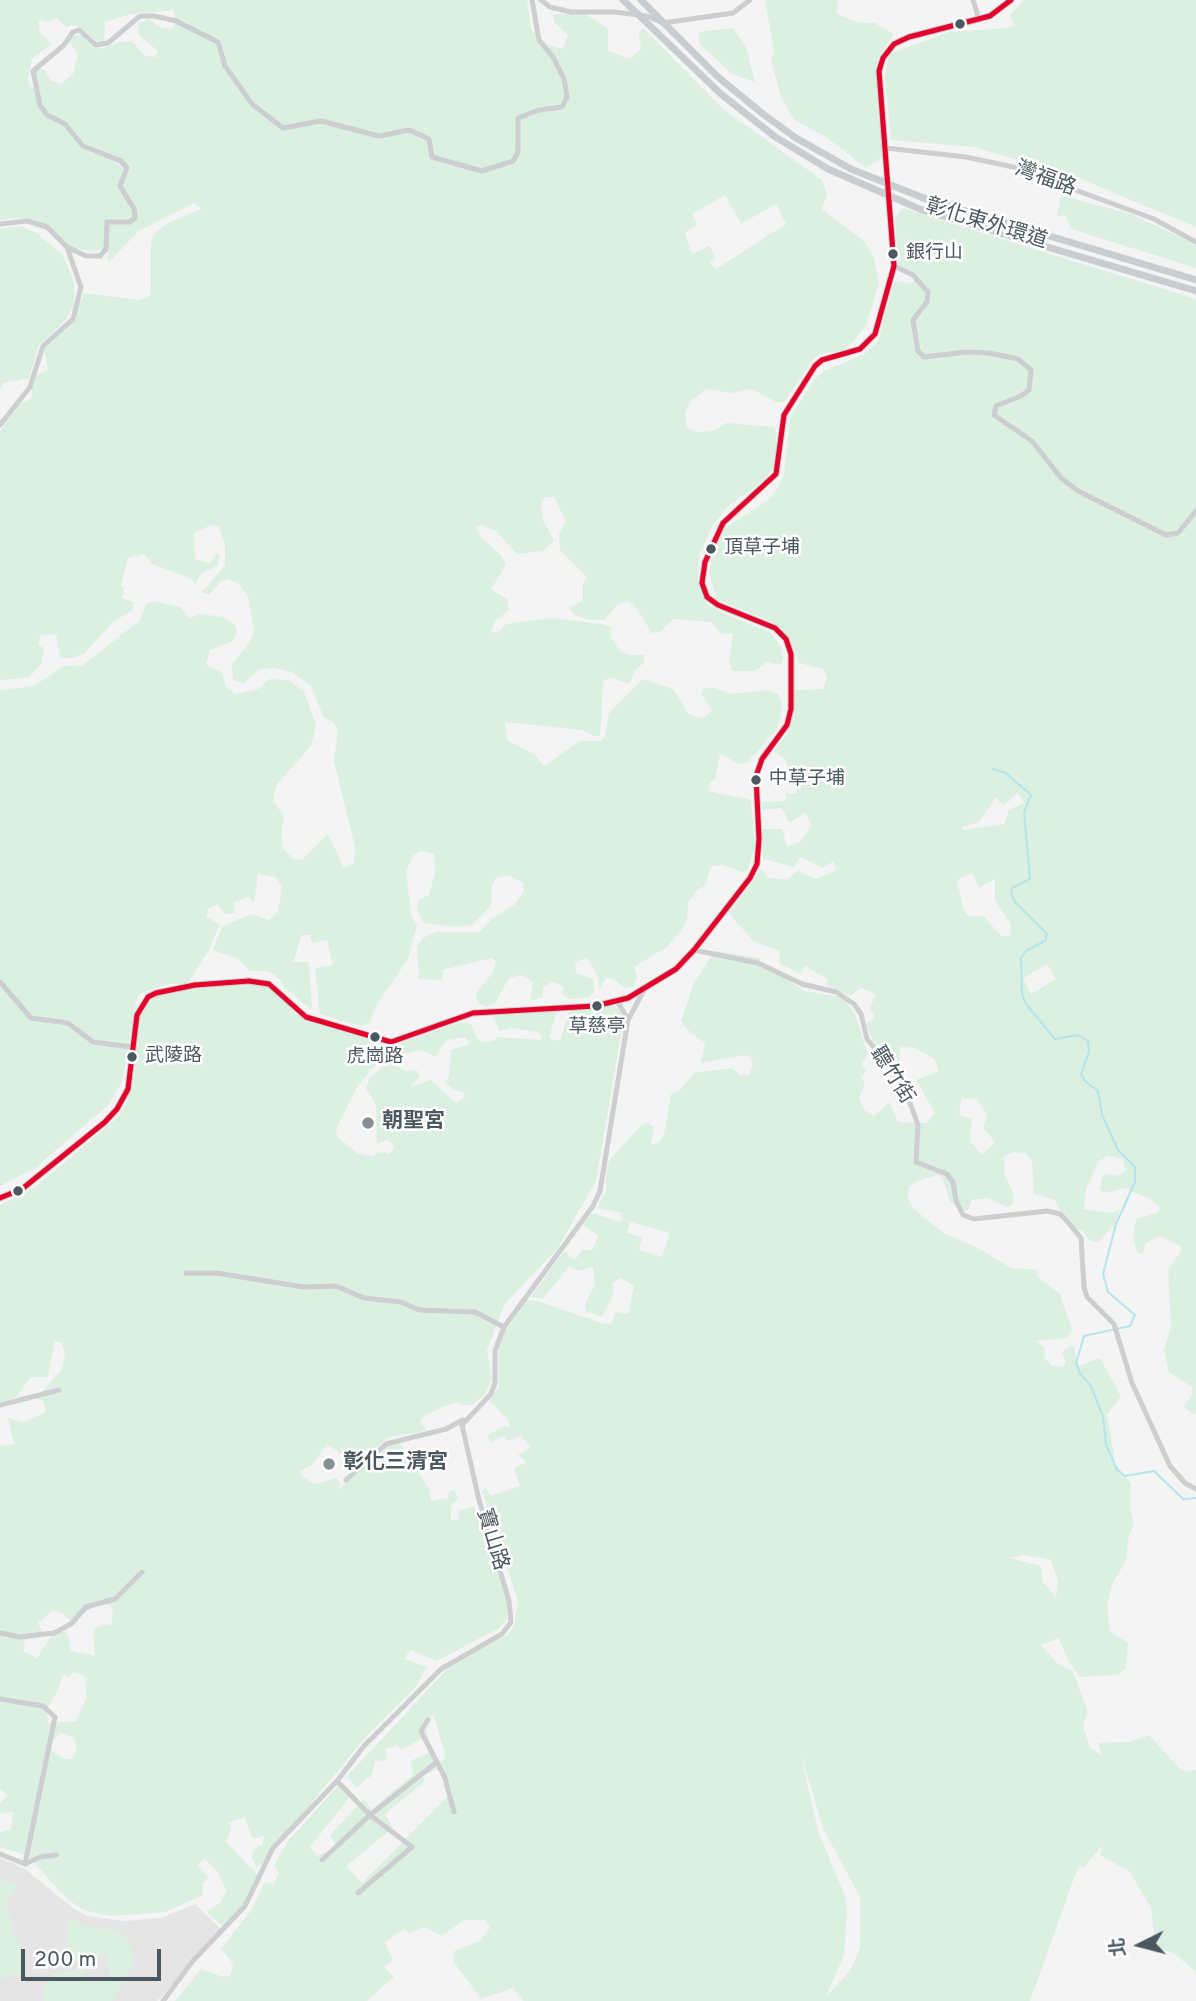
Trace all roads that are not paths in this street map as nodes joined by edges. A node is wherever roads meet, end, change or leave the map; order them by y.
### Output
1 (532, 0) edge
2 (541, 0) edge
3 (623, 0) edge
4 (629, 0) edge
5 (643, 0) edge
6 (750, 0) edge
7 (973, 0) edge
8 (1011, 0) edge
9 (643, 16) junction
10 (979, 19) junction
11 (665, 23) junction
12 (684, 49) junction
13 (886, 148) junction
14 (831, 162) junction
15 (888, 188) junction
16 (907, 196) junction
17 (0, 224) edge
18 (1055, 242) junction
19 (1196, 242) edge
20 (67, 247) junction
21 (894, 266) junction
22 (1196, 278) edge
23 (1196, 289) edge
24 (0, 425) edge
25 (1196, 511) edge
26 (694, 950) junction
27 (0, 982) edge
28 (644, 990) junction
29 (617, 1001) junction
30 (628, 1020) junction
31 (132, 1047) junction
32 (0, 1198) edge
33 (186, 1273) dead end
34 (504, 1327) junction
35 (59, 1390) dead end
36 (0, 1405) edge
37 (463, 1420) junction
38 (346, 1480) dead end
39 (1196, 1489) edge
40 (142, 1572) dead end
41 (0, 1633) edge
42 (0, 1699) edge
43 (428, 1720) dead end
44 (437, 1762) junction
45 (337, 1781) junction
46 (453, 1812) dead end
47 (370, 1815) junction
48 (0, 1854) edge
49 (55, 1855) dead end
50 (323, 1860) dead end
51 (25, 1864) junction
52 (358, 1894) dead end
53 (163, 2001) edge

1 - 20 street
2 - 9 street
3 - 9 main road
4 - 9 main road, 彰化東外環道
5 - 11 main road, 彰化東外環道
6 - 11 street
7 - 10 street
8 - 10 main road
9 - 11 street
9 - 12 main road, 彰化東外環道
10 - 13 main road
11 - 12 main road, 彰化東外環道
12 - 14 main road, 彰化東外環道
13 - 15 main road
13 - 19 street, 灣福路
14 - 15 main road
14 - 15 main road, 彰化東外環道
15 - 16 main road
15 - 16 main road, 彰化東外環道
15 - 21 main road
16 - 18 main road, 彰化東外環道
17 - 20 street
18 - 22 main road, 彰化東外環道
18 - 23 main road, 彰化東外環道
20 - 24 street
21 - 25 street
21 - 26 main road
26 - 28 main road
26 - 39 street, 聽竹街
27 - 31 street
28 - 29 main road
28 - 30 street
29 - 30 street
29 - 31 main road
30 - 34 street
31 - 32 main road
33 - 34 street
34 - 37 street
35 - 36 street
37 - 38 street
37 - 45 street, 寶山路
40 - 41 street
42 - 51 street
43 - 44 street
44 - 46 street
44 - 47 street
45 - 47 street
45 - 53 street, 寶山路
47 - 50 street
47 - 52 street
48 - 51 street
49 - 51 street

